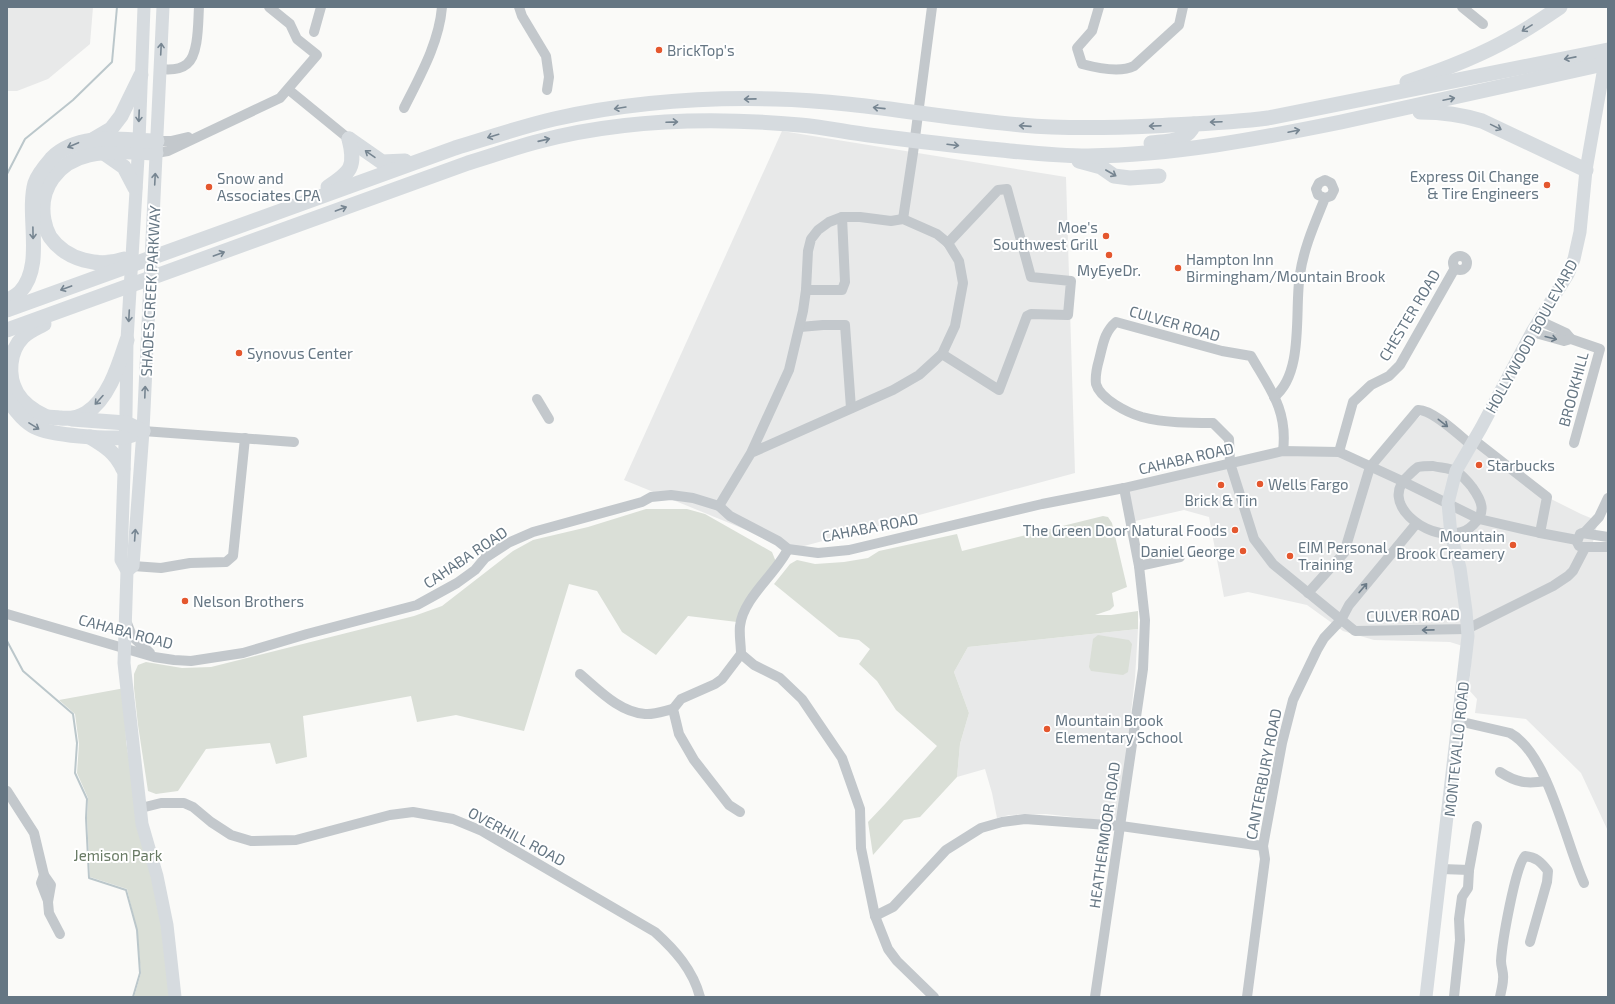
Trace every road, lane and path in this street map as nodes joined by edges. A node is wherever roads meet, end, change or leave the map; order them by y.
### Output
1 (144, 7) edge
2 (163, 7) edge
3 (199, 7) edge
4 (269, 7) edge
5 (321, 7) edge
6 (442, 7) edge
7 (519, 7) edge
8 (932, 7) edge
9 (1099, 7) edge
10 (1183, 7) edge
11 (1462, 7) edge
12 (1560, 7) edge
13 (1483, 24) dead end
14 (314, 32) dead end
15 (1608, 44) edge
16 (1608, 50) edge
17 (1608, 63) edge
18 (1608, 67) edge
19 (1588, 68) junction
20 (160, 69) junction
21 (141, 75) junction
22 (289, 90) junction
23 (548, 90) dead end
24 (1351, 101) junction
25 (404, 108) dead end
26 (1389, 112) junction
27 (918, 113) junction
28 (1194, 124) junction
29 (94, 139) junction
30 (349, 139) junction
31 (915, 140) junction
32 (138, 146) junction
33 (157, 147) junction
34 (1187, 150) junction
35 (104, 152) junction
36 (1061, 155) junction
37 (421, 160) junction
38 (1586, 170) junction
39 (1159, 176) dead end
40 (135, 188) junction
41 (1324, 198) dead end
42 (305, 202) junction
43 (38, 208) junction
44 (842, 217) junction
45 (904, 219) junction
46 (182, 242) junction
47 (948, 243) junction
48 (1456, 268) dead end
49 (806, 290) junction
50 (7, 300) edge
51 (72, 307) junction
52 (7, 310) edge
53 (1538, 320) junction
54 (800, 327) junction
55 (7, 330) edge
56 (1532, 332) junction
57 (1571, 339) junction
58 (127, 340) junction
59 (942, 354) junction
60 (1274, 397) junction
61 (7, 399) edge
62 (537, 399) dead end
63 (851, 408) junction
64 (69, 419) junction
65 (549, 419) dead end
66 (125, 430) junction
67 (144, 432) junction
68 (89, 436) junction
69 (245, 438) junction
70 (294, 442) dead end
71 (1472, 442) junction
72 (1574, 443) dead end
73 (1283, 450) junction
74 (1339, 452) junction
75 (751, 453) junction
76 (1230, 463) junction
77 (1370, 467) junction
78 (124, 469) junction
79 (1456, 471) junction
80 (1402, 481) junction
81 (1124, 488) junction
82 (1608, 498) edge
83 (1448, 502) junction
84 (719, 506) junction
85 (1479, 519) junction
86 (1416, 524) junction
87 (1585, 532) junction
88 (1540, 533) junction
89 (1451, 535) junction
90 (1608, 537) edge
91 (1577, 540) junction
92 (1608, 547) edge
93 (788, 548) junction
94 (1585, 548) junction
95 (1180, 557) dead end
96 (1139, 566) junction
97 (130, 568) junction
98 (1308, 593) junction
99 (7, 614) edge
100 (126, 619) junction
101 (1341, 620) junction
102 (1467, 629) junction
103 (125, 648) junction
104 (741, 654) junction
105 (154, 657) junction
106 (580, 674) dead end
107 (673, 710) junction
108 (1458, 721) junction
109 (1500, 772) dead end
110 (1546, 781) junction
111 (7, 791) edge
112 (141, 808) junction
113 (740, 812) dead end
114 (1121, 826) junction
115 (1477, 826) dead end
116 (1263, 846) junction
117 (1442, 869) junction
118 (1469, 870) junction
119 (1584, 883) dead end
120 (874, 916) junction
121 (60, 934) dead end
122 (1530, 942) dead end
123 (175, 997) edge
124 (700, 997) edge
125 (934, 997) edge
126 (1095, 997) edge
127 (1247, 997) edge
128 (1426, 997) edge
129 (1454, 997) edge
130 (1500, 997) edge

1 - 21 main road, SHADES CREEK PARKWAY
20 -> 2 main road, SHADES CREEK PARKWAY
3 - 20 street
4 - 22 street
5 - 14 street
6 - 25 street
7 - 23 street
8 - 27 street
9 - 10 street
11 - 13 street
12 -> 24 highway
15 - 38 main road, HOLLYWOOD BOULEVARD
16 -> 24 highway
17 - 19 highway
18 - 19 highway
26 -> 19 highway
20 - 33 main road, SHADES CREEK PARKWAY
21 - 29 highway
21 -> 32 main road, SHADES CREEK PARKWAY
22 - 30 street
22 - 33 street
24 -> 28 highway
24 - 34 highway
34 -> 26 highway
26 -> 38 highway
28 -> 27 highway
27 - 31 street
27 -> 37 highway
28 - 36 highway
29 - 32 highway
29 -> 43 highway
37 -> 30 highway
30 - 42 highway
31 -> 36 highway
31 - 45 street
51 -> 31 highway
32 - 33 highway
32 - 35 highway
32 - 40 main road, SHADES CREEK PARKWAY
67 -> 33 main road, SHADES CREEK PARKWAY
34 - 36 highway
35 - 40 highway
35 - 43 highway
36 -> 39 highway
37 - 42 highway
38 - 53 main road, HOLLYWOOD BOULEVARD
40 -> 58 main road, SHADES CREEK PARKWAY
41 - 60 street
42 - 46 highway
43 - 46 highway
43 -> 50 highway
44 - 45 street
44 - 49 street
44 - 49 street
45 - 47 street
46 -> 52 highway
47 - 59 street
47 - 59 street
48 - 74 street, CHESTER ROAD
49 - 54 street
51 - 55 highway
51 - 64 highway
53 - 56 main road, HOLLYWOOD BOULEVARD
53 - 57 street, BROOKHILL
54 - 63 street
54 - 75 street
56 -> 57 street, BROOKHILL
56 - 71 main road, HOLLYWOOD BOULEVARD
57 - 72 street, BROOKHILL
58 -> 64 highway
58 - 66 main road, SHADES CREEK PARKWAY
59 - 63 street
60 - 73 street
60 - 76 street, CULVER ROAD
61 -> 68 highway
62 - 65 street
63 - 75 street
64 - 66 highway
66 - 67 highway
66 - 68 highway
66 - 78 main road, SHADES CREEK PARKWAY
67 - 69 street
97 -> 67 main road, SHADES CREEK PARKWAY
68 - 78 highway
69 - 70 street
69 - 97 street
77 -> 71 street
71 - 79 main road, HOLLYWOOD BOULEVARD
71 - 88 street
73 - 74 street, CAHABA ROAD
73 - 76 street, CAHABA ROAD
74 - 77 street, CAHABA ROAD
75 - 84 street
76 - 81 street, CAHABA ROAD
76 - 98 street, CULVER ROAD
77 - 80 street, CAHABA ROAD
77 - 98 street
78 - 97 main road, SHADES CREEK PARKWAY
79 - 80 street
79 - 83 main road, HOLLYWOOD BOULEVARD
79 - 85 street
80 - 83 street, CAHABA ROAD
80 - 86 street
81 - 93 street, CAHABA ROAD
81 - 96 street, HEATHERMOOR ROAD
82 - 87 street
83 - 85 street, CAHABA ROAD
83 - 89 main road, MONTEVALLO ROAD
84 - 93 street, CAHABA ROAD
84 - 105 street, CAHABA ROAD
85 - 88 street, CAHABA ROAD
85 - 89 street
86 - 89 street
101 -> 86 street, CANTERBURY ROAD
87 - 90 street
87 - 91 street
88 - 91 street, CAHABA ROAD
89 - 102 main road, MONTEVALLO ROAD
91 - 94 street
92 - 94 street
93 - 104 street
94 - 102 street, CULVER ROAD
95 - 96 street
96 - 114 street, HEATHERMOOR ROAD
97 - 100 main road, SHADES CREEK PARKWAY
98 - 101 street, CULVER ROAD
99 - 103 street, CAHABA ROAD
100 - 103 main road, SHADES CREEK PARKWAY
100 - 105 street
102 -> 101 street, CULVER ROAD
101 - 116 street, CANTERBURY ROAD
102 - 108 main road, MONTEVALLO ROAD
103 - 105 street, CAHABA ROAD
103 - 112 main road, SHADES CREEK PARKWAY
104 - 107 street
104 - 120 street
106 - 107 street
107 - 113 street
108 - 110 street
108 - 117 main road, MONTEVALLO ROAD
109 - 110 street
110 - 119 street
111 - 121 street
112 - 123 main road, SHADES CREEK PARKWAY
112 - 124 street, OVERHILL ROAD
114 - 116 street
114 - 120 street
114 - 126 street, HEATHERMOOR ROAD
115 - 118 street
116 - 127 street, CANTERBURY ROAD
117 - 118 street
117 - 128 main road, MONTEVALLO ROAD
118 - 129 street
120 - 125 street
122 - 130 street

